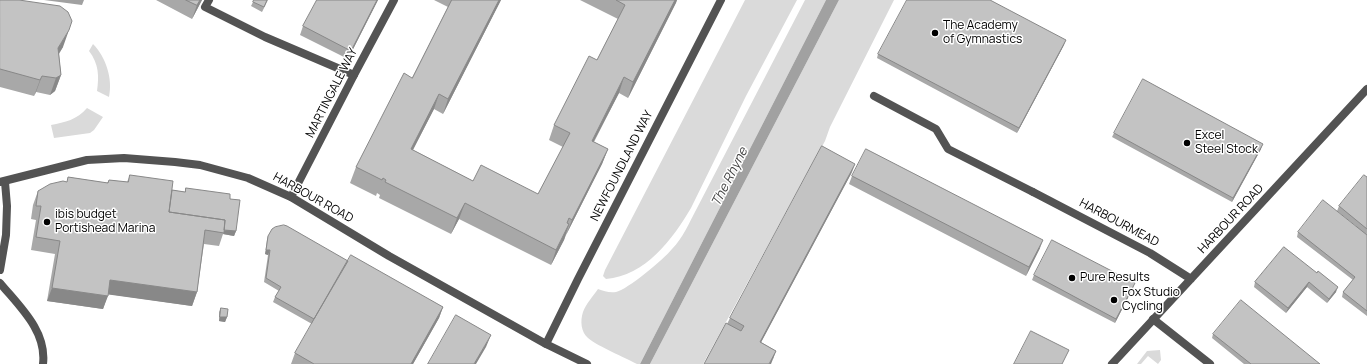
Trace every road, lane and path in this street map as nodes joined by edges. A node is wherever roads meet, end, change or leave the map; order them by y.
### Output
1 (209, 0) edge
2 (394, 0) edge
3 (721, 0) edge
4 (354, 75) junction
5 (1367, 89) edge
6 (874, 96) dead end
7 (3, 182) edge
8 (291, 197) junction
9 (0, 270) edge
10 (1191, 279) junction
11 (0, 283) edge
12 (1154, 319) junction
13 (546, 344) junction
14 (43, 364) edge
15 (585, 364) edge
16 (1112, 364) edge
17 (1210, 364) edge

1 - 4 street
2 - 4 street, MARTINGALE WAY
3 - 13 street, NEWFOUNDLAND WAY
4 - 8 street, MARTINGALE WAY
5 - 10 street, HARBOUR ROAD
6 - 10 street, HARBOURMEAD
7 - 8 street, HARBOUR ROAD
7 - 9 street
8 - 13 street, HARBOUR ROAD
10 - 12 street, HARBOUR ROAD
11 - 14 street
12 - 16 street, HARBOUR ROAD
12 - 17 street
13 - 15 street, HARBOUR ROAD

